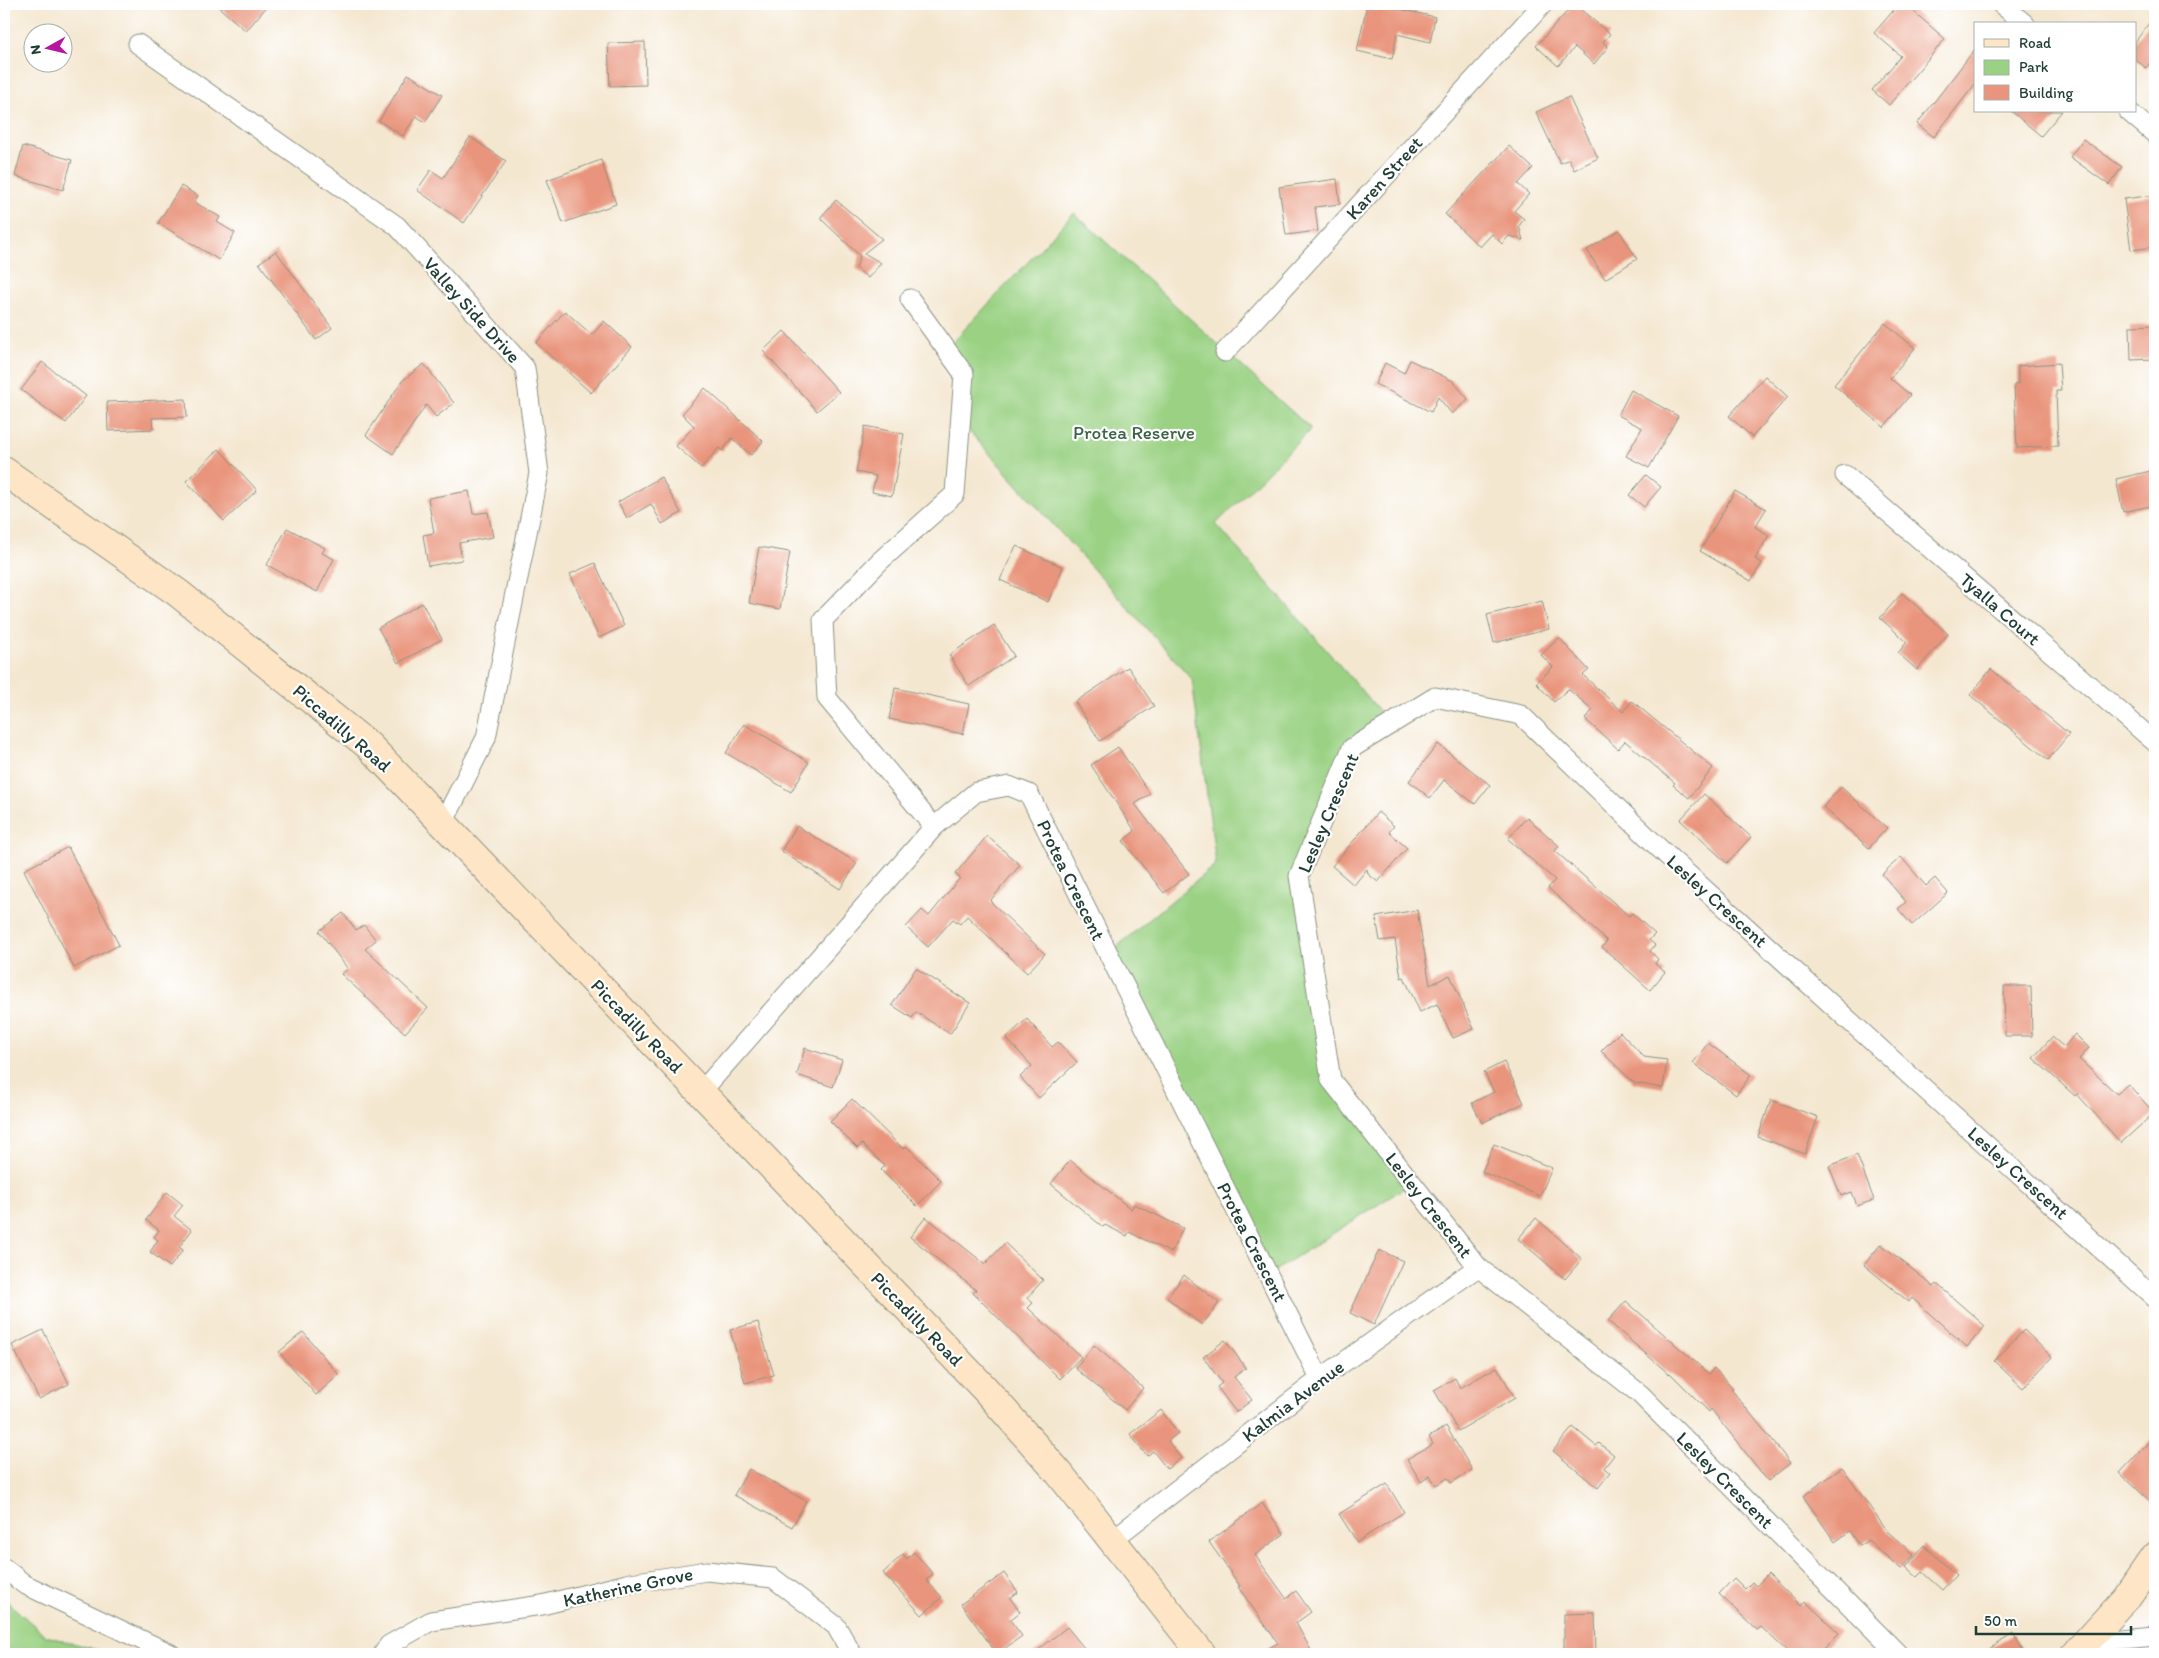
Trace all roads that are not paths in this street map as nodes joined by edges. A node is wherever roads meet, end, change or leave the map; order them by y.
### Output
1 (1543, 4) edge
2 (2001, 4) edge
3 (2023, 22) edge
4 (138, 44) dead end
5 (2129, 112) edge
6 (2155, 134) edge
7 (910, 299) dead end
8 (1225, 352) dead end
9 (4, 471) edge
10 (1845, 474) dead end
11 (2155, 742) edge
12 (443, 823) junction
13 (934, 827) junction
14 (701, 1092) junction
15 (1478, 1267) junction
16 (2155, 1298) edge
17 (1320, 1379) junction
18 (1112, 1540) junction
19 (2155, 1556) edge
20 (4, 1568) edge
21 (2155, 1636) edge
22 (2080, 1648) edge
23 (171, 1654) edge
24 (383, 1654) edge
25 (852, 1654) edge
26 (1202, 1654) edge
27 (1898, 1654) edge

1 - 8 street, Karen Street
2 - 3 street
4 - 12 street, Valley Side Drive
5 - 6 street
7 - 13 street
9 - 12 main road, Piccadilly Road
10 - 11 street, Tyalla Court
12 - 14 main road, Piccadilly Road
13 - 14 street, Protea Crescent
13 - 17 street, Protea Crescent
14 - 18 main road, Piccadilly Road
15 - 16 street, Lesley Crescent
15 - 17 street, Kalmia Avenue
15 - 27 street, Lesley Crescent
17 - 18 street, Kalmia Avenue
18 - 26 main road, Piccadilly Road
19 - 22 main road
20 - 23 street
21 - 22 street
24 - 25 street, Katherine Grove

